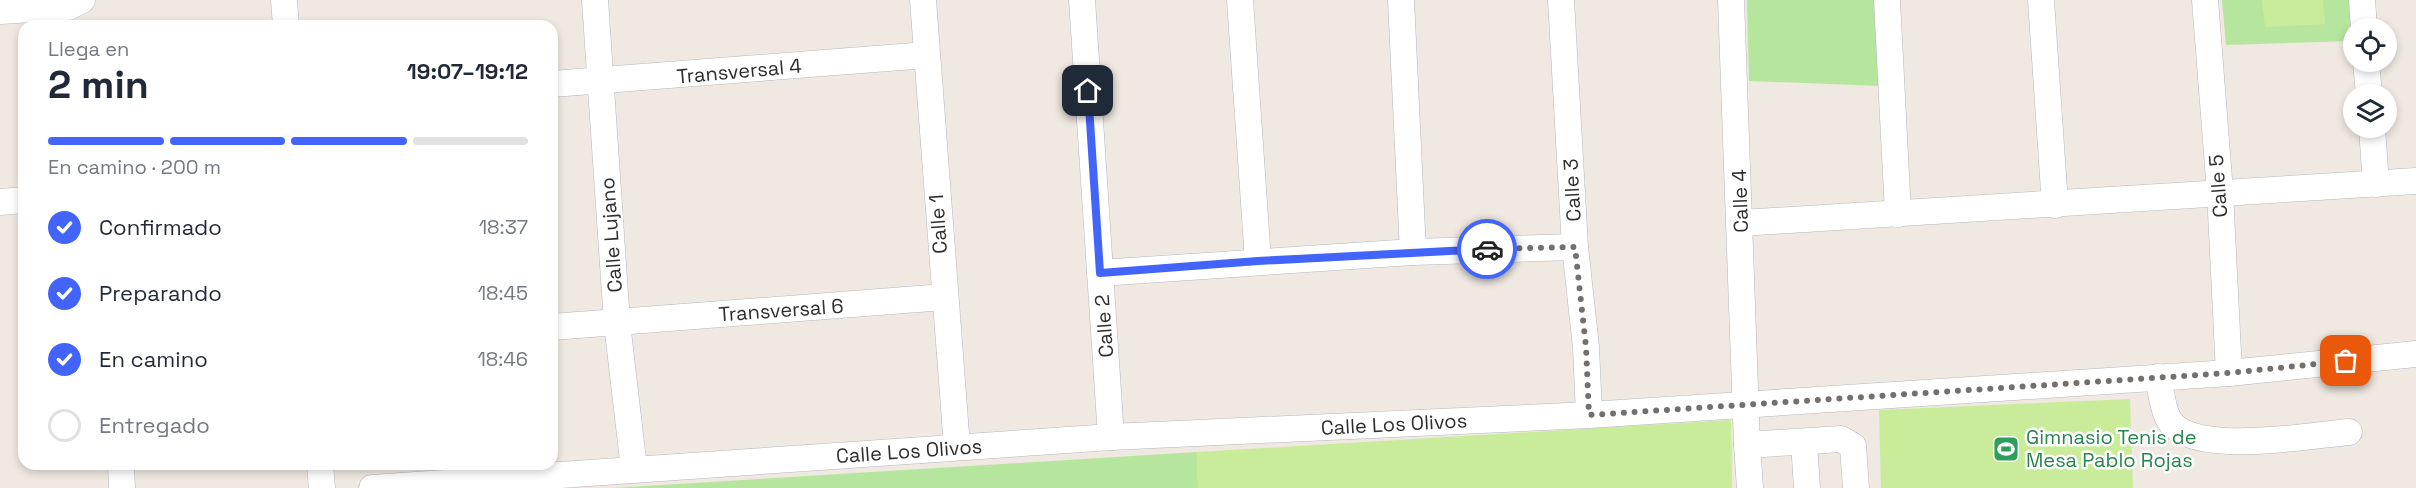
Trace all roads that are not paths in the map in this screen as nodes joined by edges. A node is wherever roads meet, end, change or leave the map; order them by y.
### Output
1 (82, 0) edge
2 (284, 0) edge
3 (595, 0) edge
4 (923, 0) edge
5 (1082, 0) edge
6 (1240, 0) edge
7 (1401, 0) edge
8 (1561, 0) edge
9 (1731, 0) edge
10 (1887, 0) edge
11 (2041, 0) edge
12 (2205, 0) edge
13 (2362, 0) edge
14 (0, 11) edge
15 (2363, 18) edge
16 (286, 20) edge
17 (927, 55) junction
18 (600, 82) junction
19 (558, 84) edge
20 (2373, 138) edge
21 (2416, 182) edge
22 (2376, 184) junction
23 (2220, 192) junction
24 (18, 200) edge
25 (0, 202) edge
26 (2055, 205) junction
27 (1898, 214) junction
28 (1741, 223) junction
29 (1575, 247) junction
30 (1413, 252) junction
31 (1258, 261) junction
32 (1100, 273) junction
33 (944, 297) junction
34 (617, 323) junction
35 (558, 327) edge
36 (2416, 354) edge
37 (2229, 373) junction
38 (2158, 377) junction
39 (1745, 403) junction
40 (1589, 415) junction
41 (2349, 432) dead end
42 (1111, 437) junction
43 (1804, 442) junction
44 (1748, 445) junction
45 (957, 447) junction
46 (634, 469) junction
47 (121, 470) edge
48 (320, 470) edge
49 (122, 488) edge
50 (322, 488) edge
51 (372, 488) edge
52 (1750, 488) edge
53 (1807, 488) edge
54 (1856, 488) edge

1 - 14 street
2 - 16 street
3 - 18 street, Calle Lujano
4 - 17 street, Calle 1
5 - 32 street, Calle 2
6 - 31 street
7 - 30 street
8 - 29 street, Calle 3
9 - 28 street, Calle 4
10 - 27 street
11 - 26 street
12 - 23 street, Calle 5
13 - 15 street
17 - 18 street, Transversal 4
17 - 33 street, Calle 1
18 - 19 street, Transversal 4
18 - 34 street, Calle Lujano
20 - 22 street
21 - 22 street
22 - 23 street
23 - 26 street
23 - 37 street, Calle 5
24 - 25 street
26 - 27 street
27 - 28 street
28 - 39 street, Calle 4
29 - 30 street
29 - 40 street, Calle 3
30 - 31 street
31 - 32 street
32 - 42 street, Calle 2
33 - 34 street, Transversal 6
33 - 45 street, Calle 1
34 - 35 street, Transversal 6
34 - 46 street, Calle Lujano
36 - 37 street, Calle Los Olivos
37 - 38 street, Calle Los Olivos
38 - 39 street, Calle Los Olivos
38 - 41 street
39 - 40 street, Calle Los Olivos
39 - 44 street, Calle 4
40 - 42 street, Calle Los Olivos
42 - 45 street, Calle Los Olivos
43 - 44 street
43 - 53 street
43 - 54 street
44 - 52 street, Calle 4
45 - 46 street, Calle Los Olivos
46 - 51 street, Calle Los Olivos
47 - 49 street
48 - 50 street

